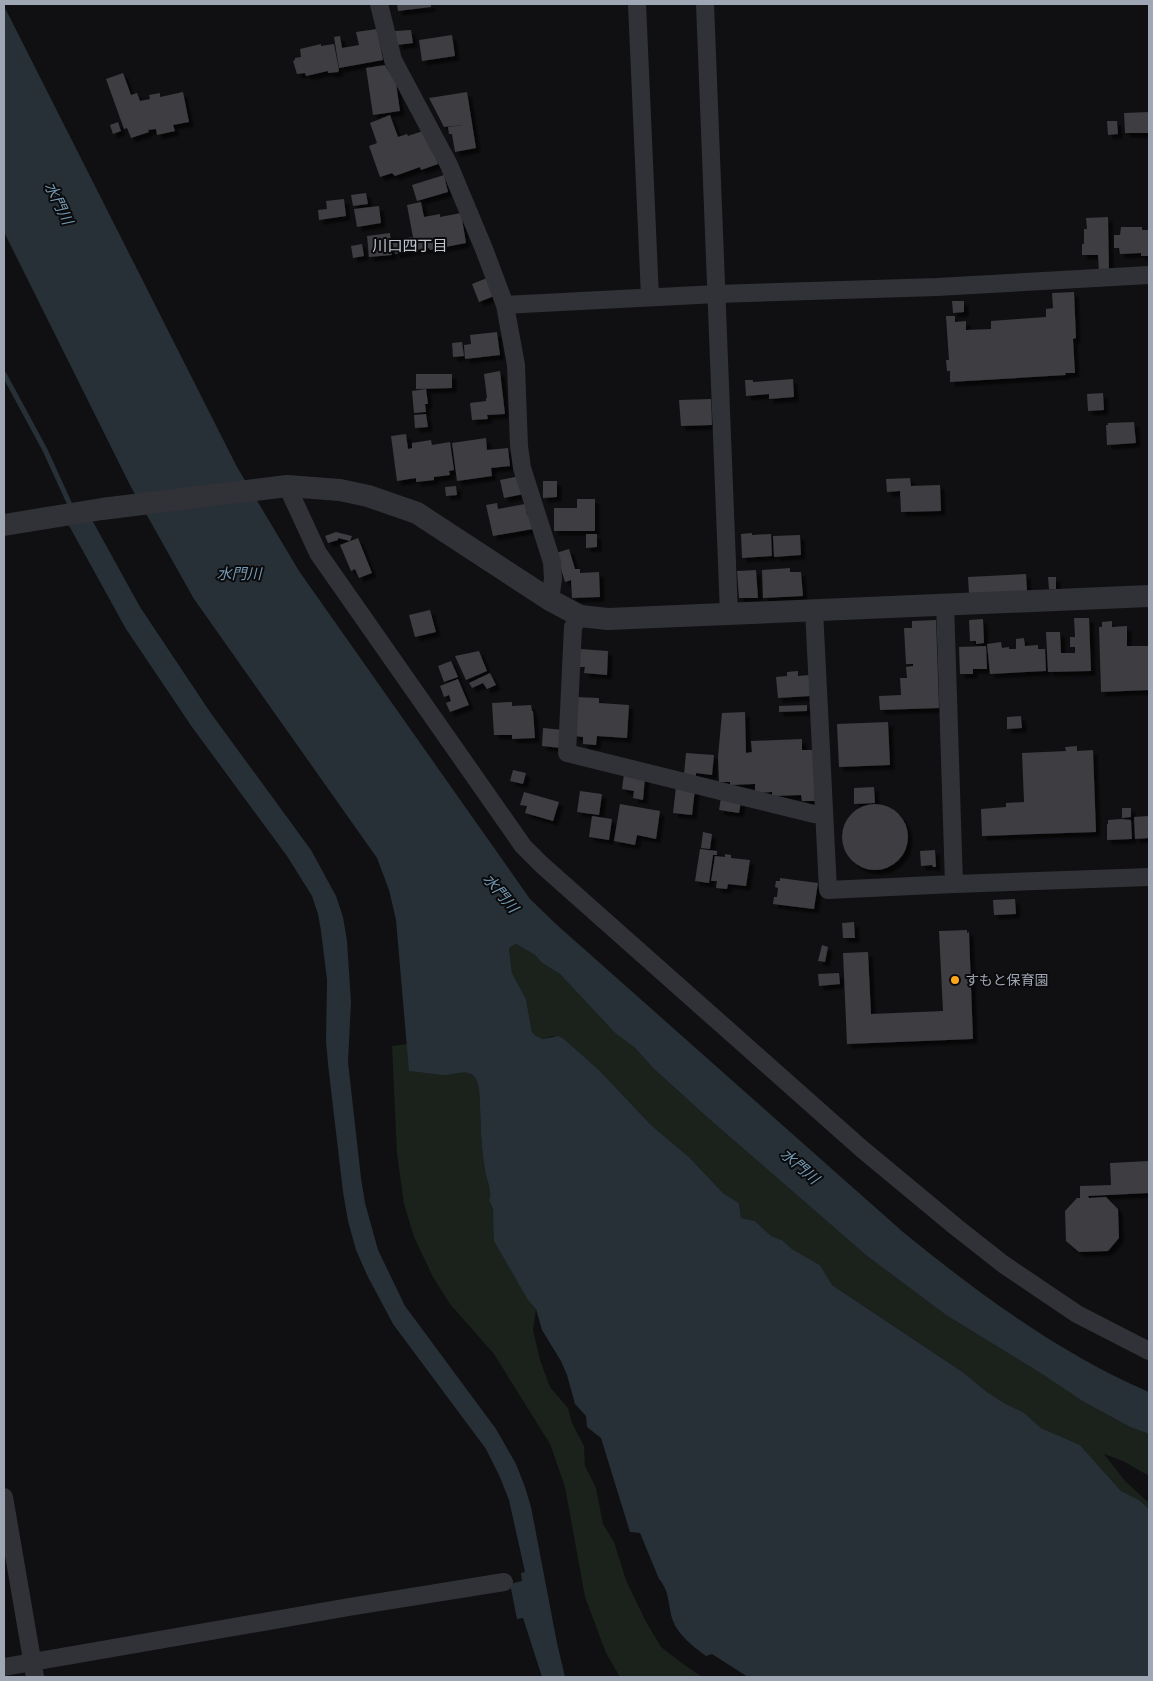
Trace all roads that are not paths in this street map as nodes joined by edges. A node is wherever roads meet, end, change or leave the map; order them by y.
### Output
1 (379, 4) edge
2 (637, 4) edge
3 (704, 4) edge
4 (1149, 275) edge
5 (717, 294) junction
6 (650, 297) junction
7 (505, 305) junction
8 (287, 486) junction
9 (12, 524) edge
10 (1149, 596) edge
11 (550, 600) junction
12 (945, 604) junction
13 (814, 610) junction
14 (729, 614) junction
15 (580, 616) junction
16 (824, 814) junction
17 (1149, 877) edge
18 (954, 884) junction
19 (1149, 1351) edge
20 (4, 1498) edge
21 (504, 1582) dead end
22 (4, 1667) edge
23 (34, 1669) edge

1 - 7 street
2 - 6 street
3 - 5 street
4 - 5 street
5 - 6 street
5 - 14 street
6 - 7 street
7 - 11 street
8 - 9 street
8 - 11 street
8 - 19 street
10 - 12 street
11 - 15 street
12 - 13 street
12 - 18 street
13 - 14 street
13 - 16 street
14 - 15 street
15 - 16 street
16 - 18 street
17 - 18 street
20 - 23 street
21 - 23 street
22 - 23 street

